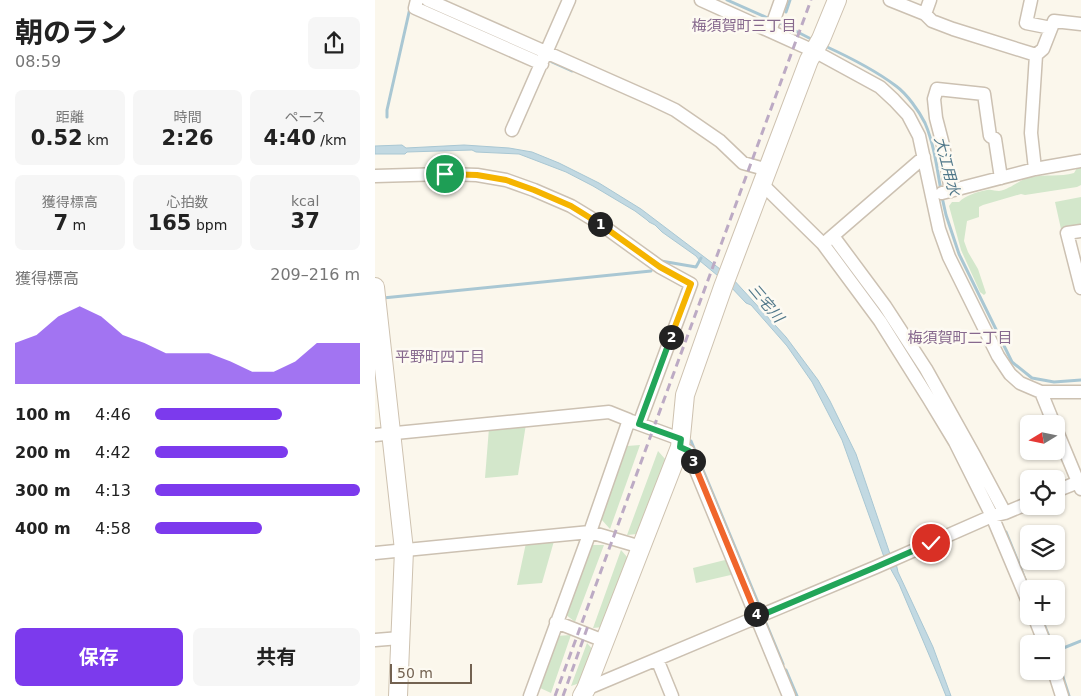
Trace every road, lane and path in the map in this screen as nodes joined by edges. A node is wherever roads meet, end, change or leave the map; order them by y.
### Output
1 (417, 0) edge
2 (428, 0) edge
3 (569, 0) edge
4 (701, 0) edge
5 (781, 0) edge
6 (837, 0) edge
7 (889, 0) edge
8 (930, 0) edge
9 (1031, 0) edge
10 (925, 14) junction
11 (1081, 24) edge
12 (772, 25) junction
13 (1051, 28) junction
14 (817, 46) junction
15 (1036, 55) junction
16 (545, 58) junction
17 (513, 130) dead end
18 (924, 157) junction
19 (1081, 161) edge
20 (1035, 169) junction
21 (375, 176) edge
22 (765, 177) junction
23 (1001, 178) junction
24 (941, 194) junction
25 (1081, 231) edge
26 (828, 240) junction
27 (375, 286) edge
28 (1081, 288) edge
29 (1041, 392) junction
30 (1081, 392) edge
31 (1050, 415) edge
32 (634, 422) junction
33 (383, 434) edge
34 (680, 443) junction
35 (1065, 450) edge
36 (1080, 484) edge
37 (1065, 488) edge
38 (1020, 506) edge
39 (998, 515) junction
40 (590, 532) junction
41 (641, 547) junction
42 (404, 550) junction
43 (375, 553) edge
44 (1021, 580) edge
45 (757, 617) junction
46 (556, 622) junction
47 (400, 638) junction
48 (375, 640) edge
49 (604, 641) junction
50 (657, 659) junction
51 (1057, 680) edge
52 (584, 692) edge
53 (399, 696) edge
54 (530, 696) edge
55 (569, 696) edge
56 (672, 696) edge
57 (789, 696) edge
58 (1062, 696) edge

1 - 16 street
2 - 16 street
3 - 16 street
4 - 12 street
5 - 12 street
6 - 14 street
7 - 10 street
8 - 10 street
9 - 13 street
10 - 15 street
11 - 13 street
12 - 14 street
13 - 15 street
14 - 18 street
14 - 22 street
15 - 20 street
16 - 17 street
16 - 22 street
18 - 24 street
18 - 26 street
19 - 20 street
20 - 23 street
21 - 32 street
22 - 26 street
22 - 34 street
23 - 24 street
23 - 24 street
24 - 29 street
25 - 28 street
26 - 39 street
27 - 33 street
29 - 30 street
29 - 31 street
32 - 33 street
32 - 34 street
32 - 40 street
33 - 42 street
34 - 41 street
34 - 45 street
35 - 36 street
36 - 37 street
38 - 39 street
39 - 44 street
39 - 45 street
40 - 41 street
40 - 42 street
40 - 46 street
41 - 49 street
42 - 43 street
42 - 47 street
45 - 50 street
45 - 57 street
46 - 49 street
46 - 54 street
47 - 48 street
47 - 53 street
49 - 52 street
50 - 52 street
50 - 56 street
51 - 58 street
52 - 55 street

